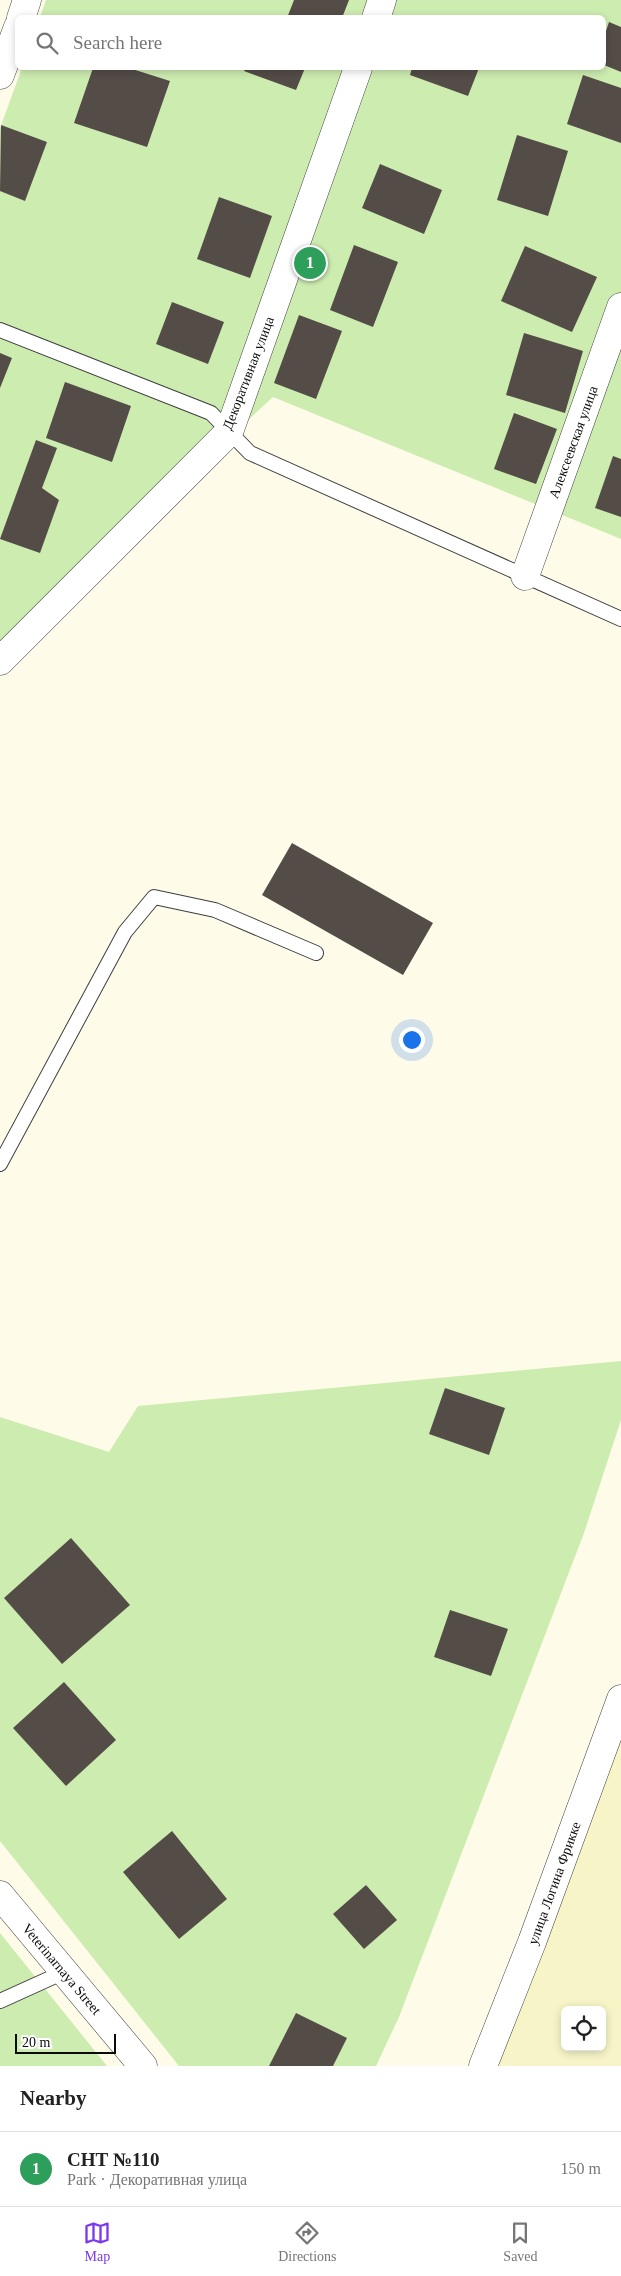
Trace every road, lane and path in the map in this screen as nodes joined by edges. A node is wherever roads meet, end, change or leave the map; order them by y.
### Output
1 (27, 0) edge
2 (382, 0) edge
3 (22, 15) edge
4 (377, 15) edge
5 (15, 34) edge
6 (357, 70) edge
7 (0, 75) edge
8 (621, 307) edge
9 (0, 330) edge
10 (229, 432) junction
11 (524, 576) junction
12 (621, 620) edge
13 (0, 661) edge
14 (316, 953) dead end
15 (0, 1164) edge
16 (621, 1699) edge
17 (0, 1895) edge
18 (64, 1972) junction
19 (0, 2001) edge
20 (143, 2066) edge
21 (483, 2066) edge

1 - 3 street
2 - 4 street
5 - 7 street
6 - 10 street, Декоративная улица
8 - 11 street, Алексеевская улица
9 - 10 lane
10 - 11 lane
10 - 13 street, Декоративная улица
11 - 12 lane
14 - 15 lane
16 - 21 street, улица Логина Фрикке
17 - 18 street, Veterinarnaya Street
18 - 19 lane
18 - 20 street, Veterinarnaya Street

